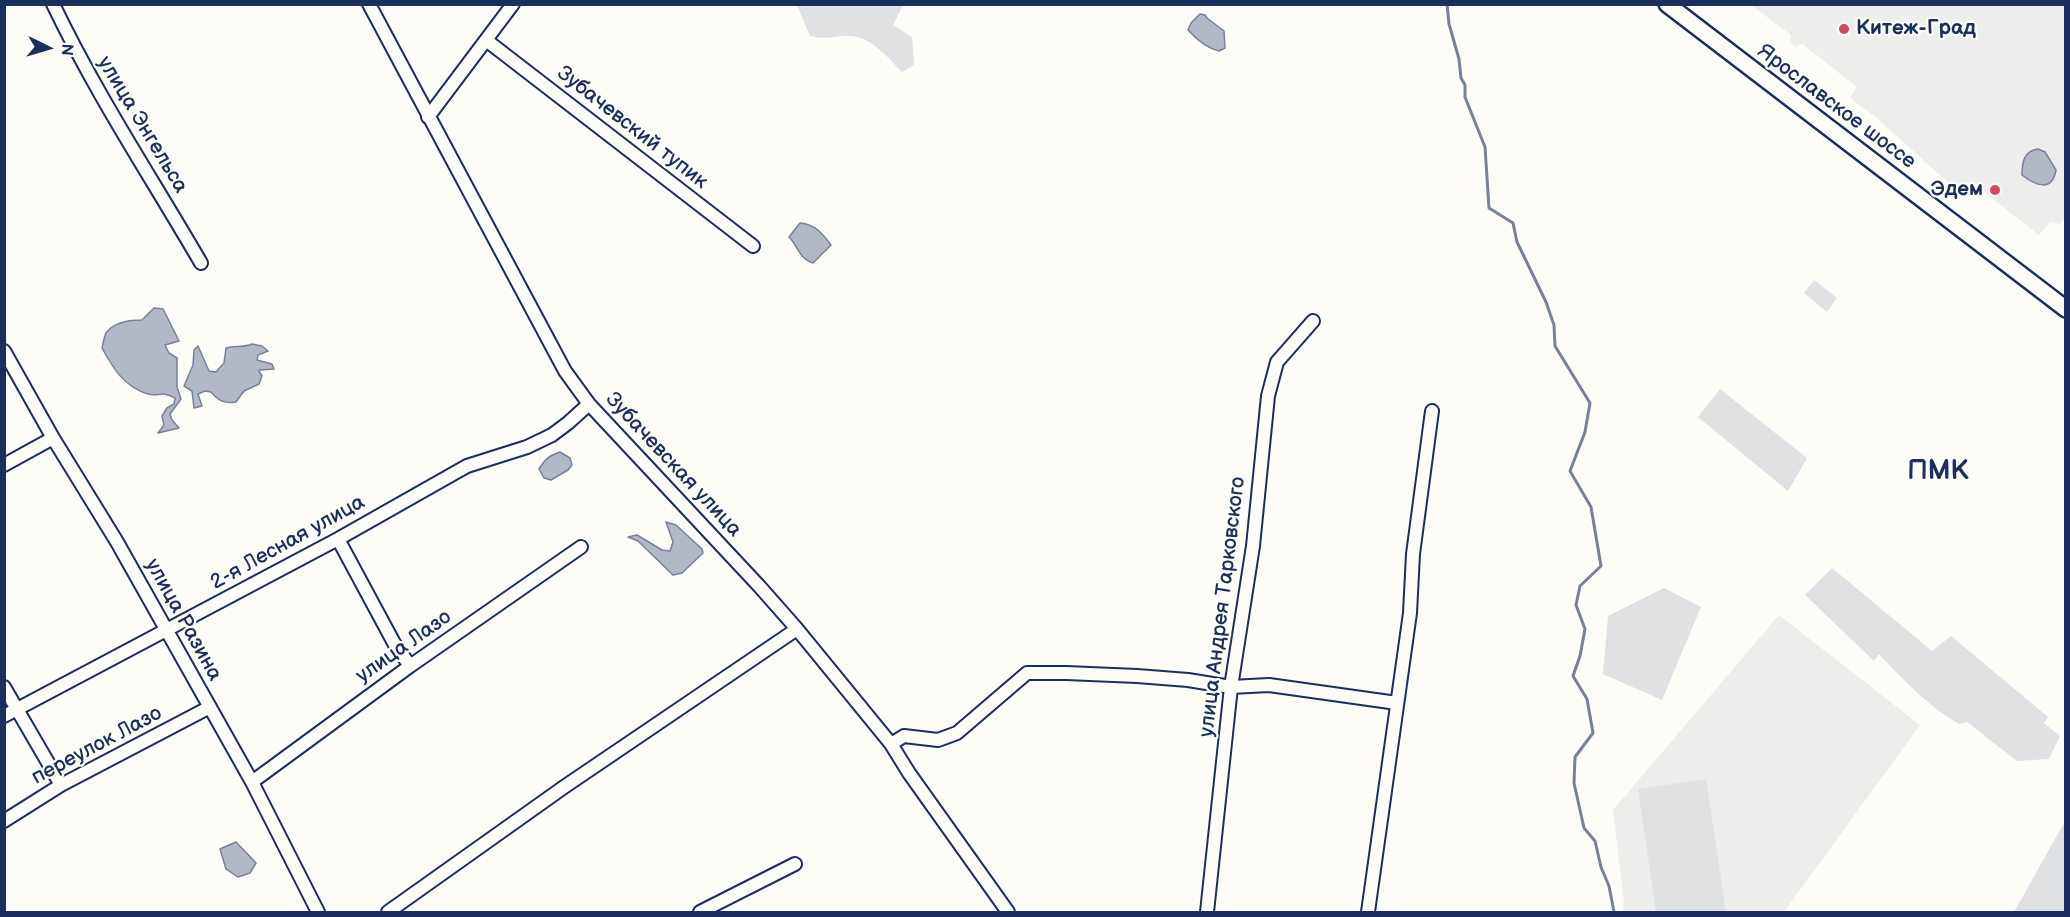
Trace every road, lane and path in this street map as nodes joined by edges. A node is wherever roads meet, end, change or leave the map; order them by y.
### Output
1 (53, 4) edge
2 (369, 4) edge
3 (513, 4) edge
4 (1667, 4) edge
5 (486, 40) junction
6 (428, 117) junction
7 (753, 246) dead end
8 (201, 263) dead end
9 (2066, 309) edge
10 (1313, 321) dead end
11 (4, 351) edge
12 (589, 404) junction
13 (1432, 411) dead end
14 (53, 438) junction
15 (4, 465) edge
16 (338, 538) junction
17 (581, 547) dead end
18 (797, 629) junction
19 (167, 631) junction
20 (410, 666) junction
21 (4, 687) edge
22 (1231, 687) junction
23 (1397, 703) junction
24 (210, 707) junction
25 (17, 709) junction
26 (4, 716) edge
27 (891, 744) junction
28 (252, 782) junction
29 (62, 785) junction
30 (4, 821) edge
31 (795, 864) dead end
32 (318, 912) edge
33 (388, 912) edge
34 (700, 912) edge
35 (1008, 912) edge
36 (1207, 912) edge
37 (1368, 912) edge

1 - 8 street, улица Энгельса
2 - 6 street, Зубачевская улица
3 - 5 street
4 - 9 main road, Ярославское шоссе
5 - 6 street
5 - 7 street, Зубачевский тупик
6 - 12 street, Зубачевская улица
10 - 22 street, улица Андрея Тарковского
11 - 14 street, улица Разина
12 - 16 street, 2-я Лесная улица
12 - 18 street, Зубачевская улица
13 - 23 street
14 - 15 street
14 - 19 street, улица Разина
16 - 19 street, 2-я Лесная улица
16 - 20 street
17 - 20 street, улица Лазо
18 - 27 street, Зубачевская улица
18 - 33 street
19 - 24 street, улица Разина
19 - 25 street, 2-я Лесная улица
20 - 28 street, улица Лазо
21 - 25 street
22 - 23 street
22 - 27 street
22 - 36 street, улица Андрея Тарковского
23 - 37 street
24 - 28 street, улица Разина
24 - 29 street, переулок Лазо
25 - 26 street, 2-я Лесная улица
25 - 29 street
27 - 35 street, Зубачевская улица
28 - 32 street, улица Разина
29 - 30 street, переулок Лазо
31 - 34 street

